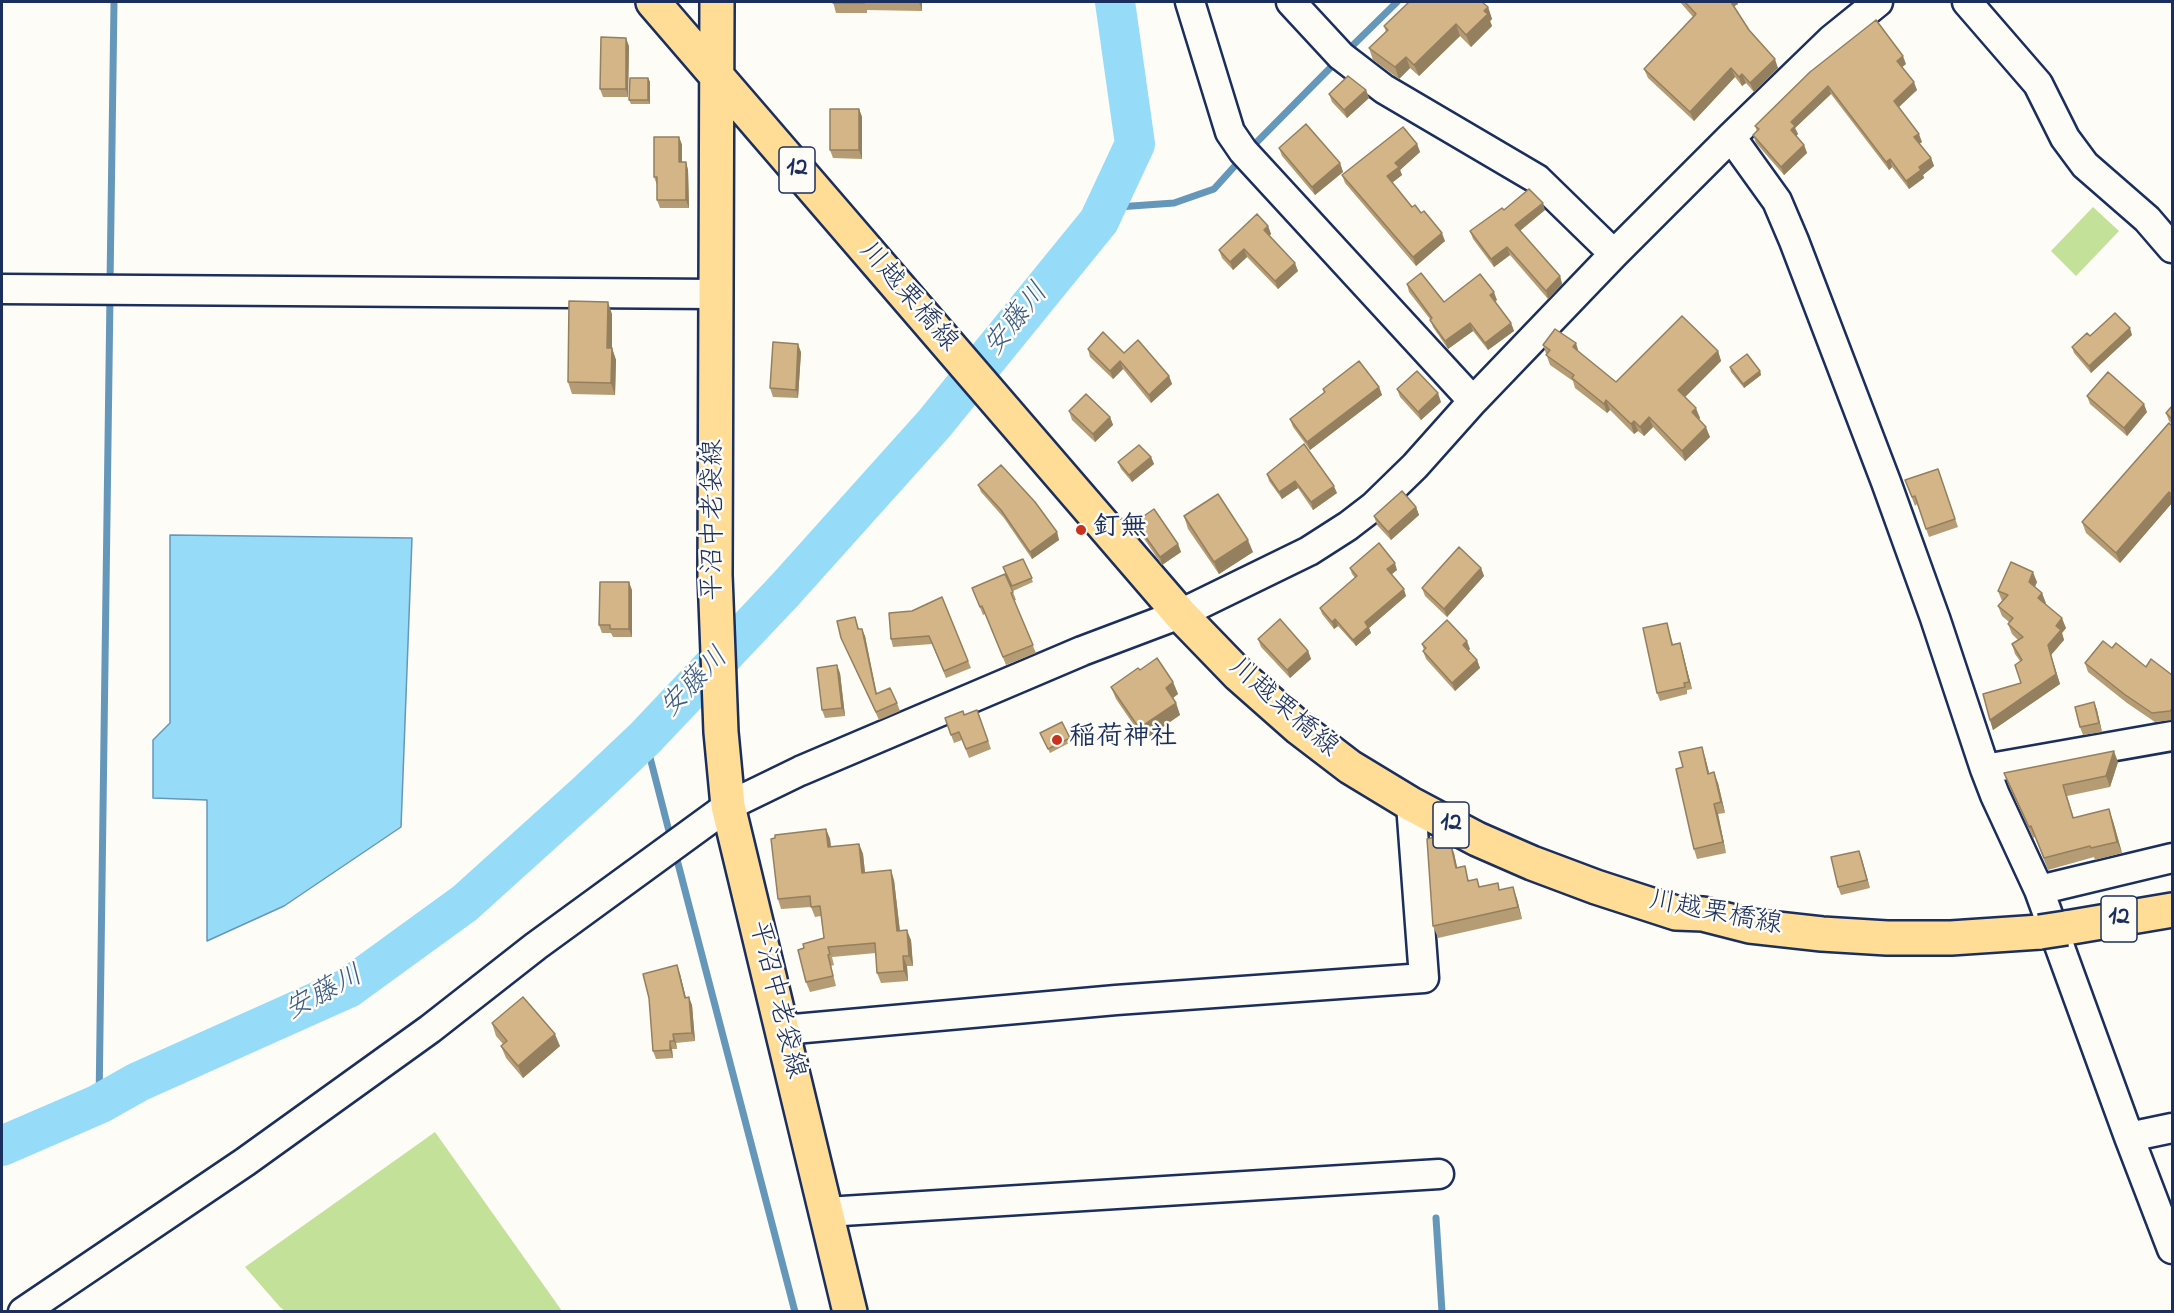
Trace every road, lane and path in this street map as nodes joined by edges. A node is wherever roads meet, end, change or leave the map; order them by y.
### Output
1 (653, 2) edge
2 (717, 2) edge
3 (1190, 2) edge
4 (1291, 2) edge
5 (1878, 2) edge
6 (1967, 2) edge
7 (717, 77) junction
8 (1731, 137) junction
9 (2172, 248) edge
10 (1614, 254) junction
11 (2, 289) edge
12 (716, 294) junction
13 (1473, 402) junction
14 (1180, 614) junction
15 (2172, 736) edge
16 (1985, 769) junction
17 (1411, 804) junction
18 (728, 806) junction
19 (2172, 858) edge
20 (2039, 890) junction
21 (2172, 910) edge
22 (783, 1030) junction
23 (2172, 1128) edge
24 (2129, 1137) junction
25 (1439, 1174) dead end
26 (826, 1212) junction
27 (2172, 1249) edge
28 (23, 1311) edge
29 (850, 1311) edge

1 - 7 main road, 川越栗橋線 / 12
2 - 7 main road, 平沼中老袋線
3 - 13 street
4 - 10 street
5 - 8 street
6 - 9 street
7 - 12 main road, 平沼中老袋線
7 - 14 main road, 川越栗橋線 / 12
8 - 10 street
8 - 16 street
10 - 13 street
11 - 12 street
12 - 18 main road, 平沼中老袋線
13 - 14 street
14 - 17 main road, 川越栗橋線 / 12
14 - 18 street
15 - 16 street
16 - 20 street
17 - 21 main road, 川越栗橋線 / 12
17 - 22 street
18 - 22 main road, 平沼中老袋線
18 - 28 street
19 - 20 street
20 - 24 street
22 - 26 main road, 平沼中老袋線
23 - 24 street
24 - 27 street
25 - 26 street
26 - 29 main road, 平沼中老袋線

